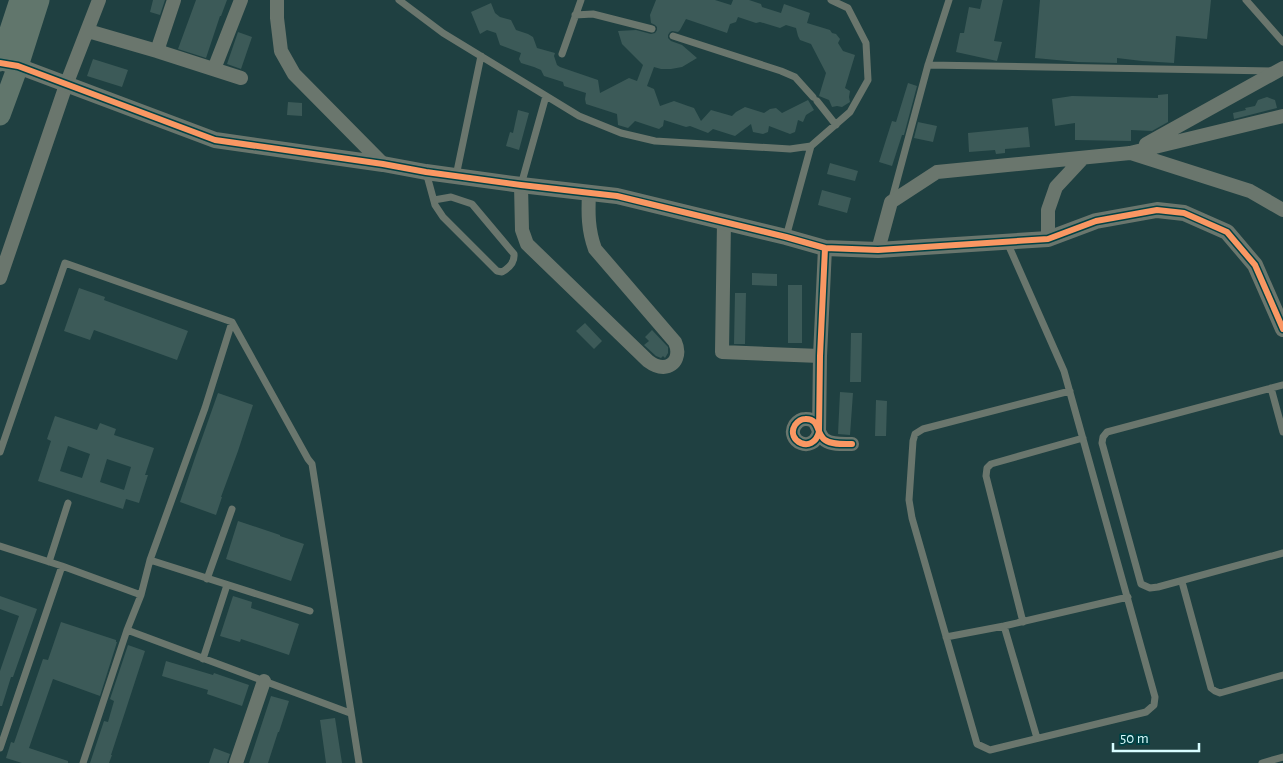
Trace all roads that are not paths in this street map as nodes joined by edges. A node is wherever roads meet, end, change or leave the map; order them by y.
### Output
1 (20, 0) edge
2 (39, 0) edge
3 (99, 0) edge
4 (174, 0) edge
5 (241, 0) edge
6 (276, 0) edge
7 (399, 0) edge
8 (581, 0) edge
9 (832, 0) edge
10 (949, 0) edge
11 (1246, 0) edge
12 (575, 15) junction
13 (652, 29) dead end
14 (88, 31) junction
15 (5, 32) edge
16 (673, 36) dead end
17 (1283, 42) edge
18 (157, 50) junction
19 (562, 54) dead end
20 (480, 56) junction
21 (928, 65) junction
22 (214, 69) junction
23 (1281, 69) edge
24 (6, 72) edge
25 (241, 78) dead end
26 (66, 85) junction
27 (546, 96) junction
28 (0, 115) edge
29 (1283, 116) edge
30 (836, 125) junction
31 (811, 146) junction
32 (1130, 153) junction
33 (1083, 158) junction
34 (383, 164) junction
35 (426, 172) junction
36 (456, 176) junction
37 (521, 185) junction
38 (589, 193) junction
39 (434, 200) junction
40 (891, 202) junction
41 (1283, 210) edge
42 (724, 222) junction
43 (786, 237) junction
44 (1048, 239) junction
45 (1007, 241) junction
46 (825, 248) junction
47 (878, 250) junction
48 (0, 278) edge
49 (232, 322) junction
50 (1283, 328) edge
51 (820, 356) junction
52 (1283, 385) edge
53 (1271, 388) junction
54 (1070, 391) junction
55 (1283, 432) edge
56 (1083, 438) junction
57 (852, 444) dead end
58 (0, 452) edge
59 (68, 503) dead end
60 (232, 508) dead end
61 (0, 546) edge
62 (1283, 553) edge
63 (150, 560) junction
64 (49, 562) junction
65 (62, 566) junction
66 (207, 579) junction
67 (1182, 582) junction
68 (227, 585) junction
69 (140, 594) junction
70 (1128, 597) junction
71 (310, 611) dead end
72 (1023, 622) junction
73 (1004, 626) junction
74 (127, 630) junction
75 (946, 637) junction
76 (203, 658) junction
77 (1283, 675) edge
78 (264, 681) junction
79 (350, 713) junction
80 (1037, 738) junction
81 (0, 748) edge
82 (1283, 757) edge
83 (83, 763) edge
84 (236, 763) edge
85 (359, 763) edge
86 (1262, 763) edge

1 - 15 main road
2 - 24 main road
3 - 14 street
4 - 18 street
5 - 22 street
6 - 34 street
7 - 20 lane
8 - 12 lane
9 - 30 lane
10 - 21 lane
11 - 17 lane
12 - 13 lane
12 - 19 lane
14 - 18 street
14 - 26 street
15 - 24 main road
16 - 30 lane
18 - 22 street
20 - 27 lane
20 - 36 lane
21 - 23 lane
21 - 40 lane
22 - 25 street
23 - 32 street
24 - 26 street
24 - 28 main road
26 - 34 street
26 - 48 street
27 - 31 lane
27 - 37 lane
29 - 32 street
30 - 31 lane
31 - 43 lane
32 - 33 street
32 - 41 street
33 - 40 street
33 - 44 street
34 - 35 street
35 - 36 street
35 - 39 lane
36 - 37 street
37 - 38 street
37 - 38 street
38 - 42 street
39 - 39 lane
40 - 47 street
42 - 43 street
42 - 51 street
43 - 46 street
44 - 45 street
44 - 50 street
45 - 47 street
45 - 54 lane
46 - 47 street
46 - 51 street
49 - 58 lane
49 - 63 lane
49 - 79 lane
51 - 57 street
52 - 53 lane
53 - 55 lane
53 - 67 lane
54 - 56 lane
54 - 75 lane
56 - 70 lane
56 - 72 lane
59 - 64 lane
60 - 66 lane
61 - 64 lane
62 - 67 lane
63 - 66 lane
63 - 69 lane
64 - 65 lane
65 - 69 lane
65 - 81 lane
66 - 68 lane
67 - 77 lane
68 - 71 lane
68 - 76 lane
69 - 74 lane
70 - 72 lane
70 - 80 lane
72 - 73 lane
73 - 75 lane
73 - 80 lane
74 - 76 lane
74 - 83 lane
75 - 80 lane
76 - 78 lane
78 - 79 lane
78 - 84 street
79 - 85 lane
82 - 86 lane

